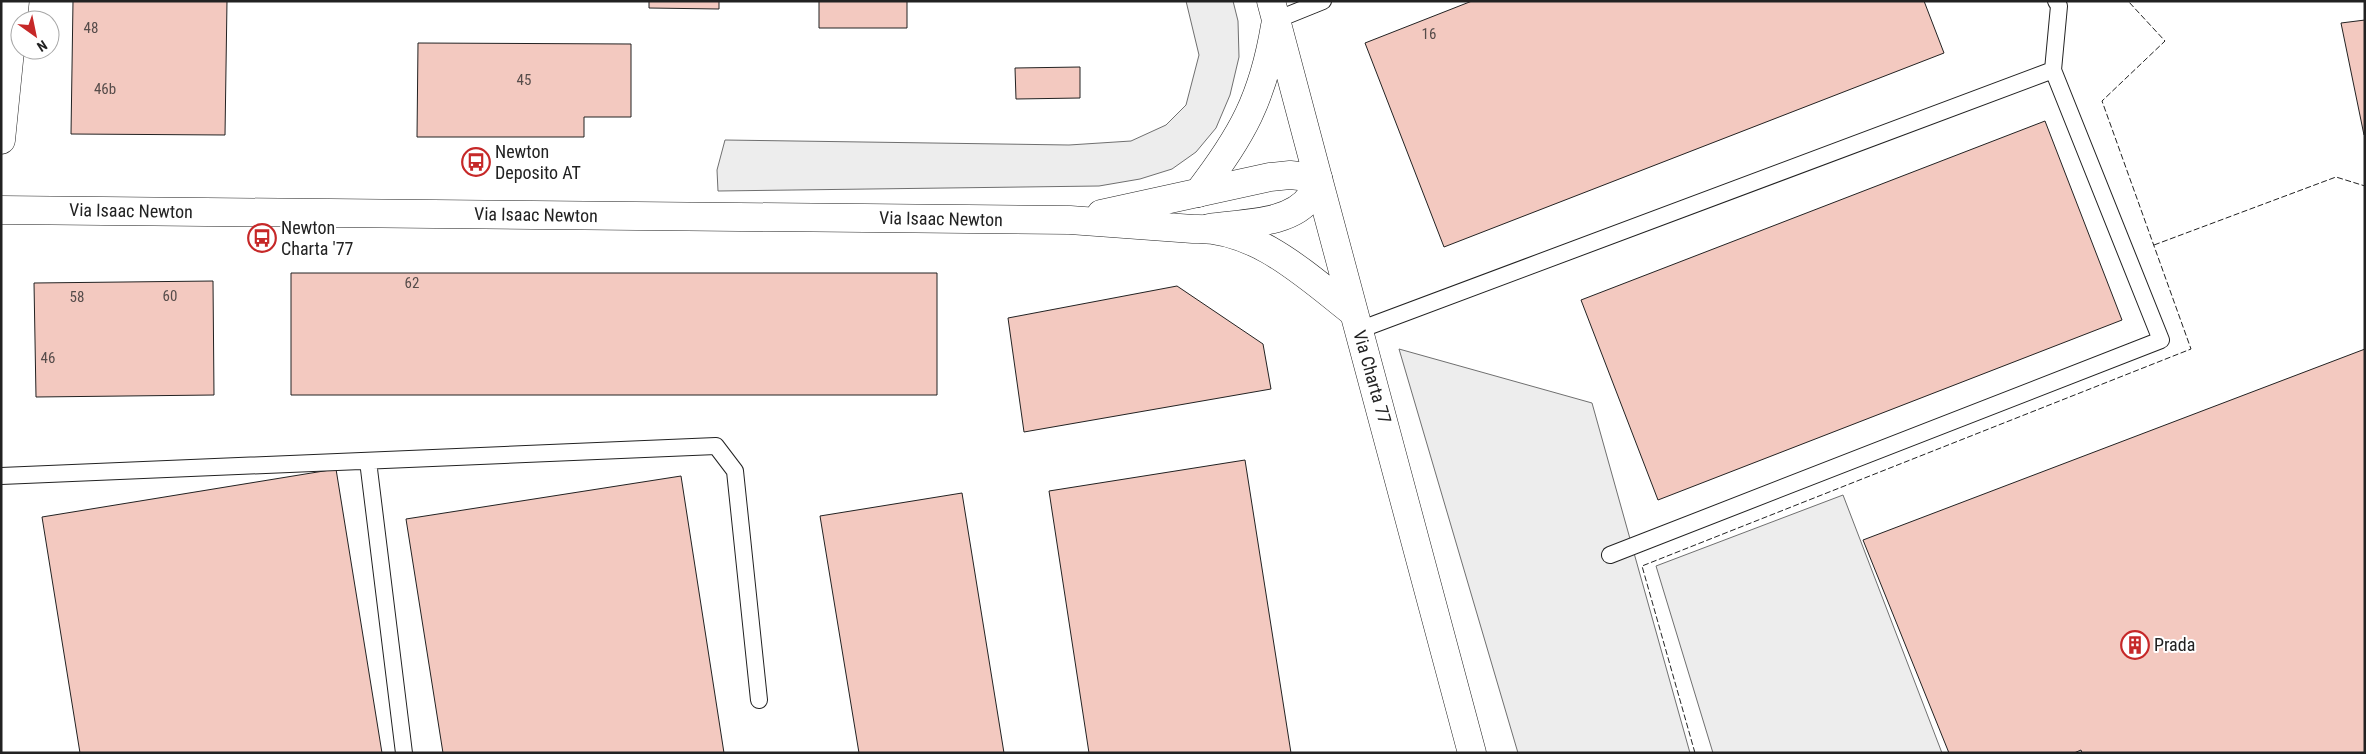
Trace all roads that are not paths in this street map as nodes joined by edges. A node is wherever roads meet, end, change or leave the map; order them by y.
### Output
1 (15, 1) edge
2 (1323, 1) edge
3 (2056, 1) edge
4 (1274, 10) edge
5 (2053, 70) junction
6 (1, 140) edge
7 (1318, 178) junction
8 (1198, 193) junction
9 (1, 210) edge
10 (1070, 220) junction
11 (1209, 228) junction
12 (1356, 321) junction
13 (368, 461) junction
14 (1, 476) edge
15 (1610, 555) dead end
16 (759, 700) dead end
17 (404, 753) edge
18 (1472, 753) edge

1 - 6 street
2 - 4 lane
3 - 5 lane
4 - 7 street, Via Charta 77
4 - 8 street
5 - 12 lane
5 - 15 lane
7 - 8 street, Via Isaac Newton
7 - 11 street, Via Isaac Newton
7 - 12 street, Via Charta 77
8 - 10 street, Via Isaac Newton
9 - 10 street, Via Isaac Newton
10 - 11 street, Via Isaac Newton
11 - 12 street, Via Isaac Newton
12 - 18 street, Via Charta 77
13 - 14 lane
13 - 16 lane
13 - 17 lane

